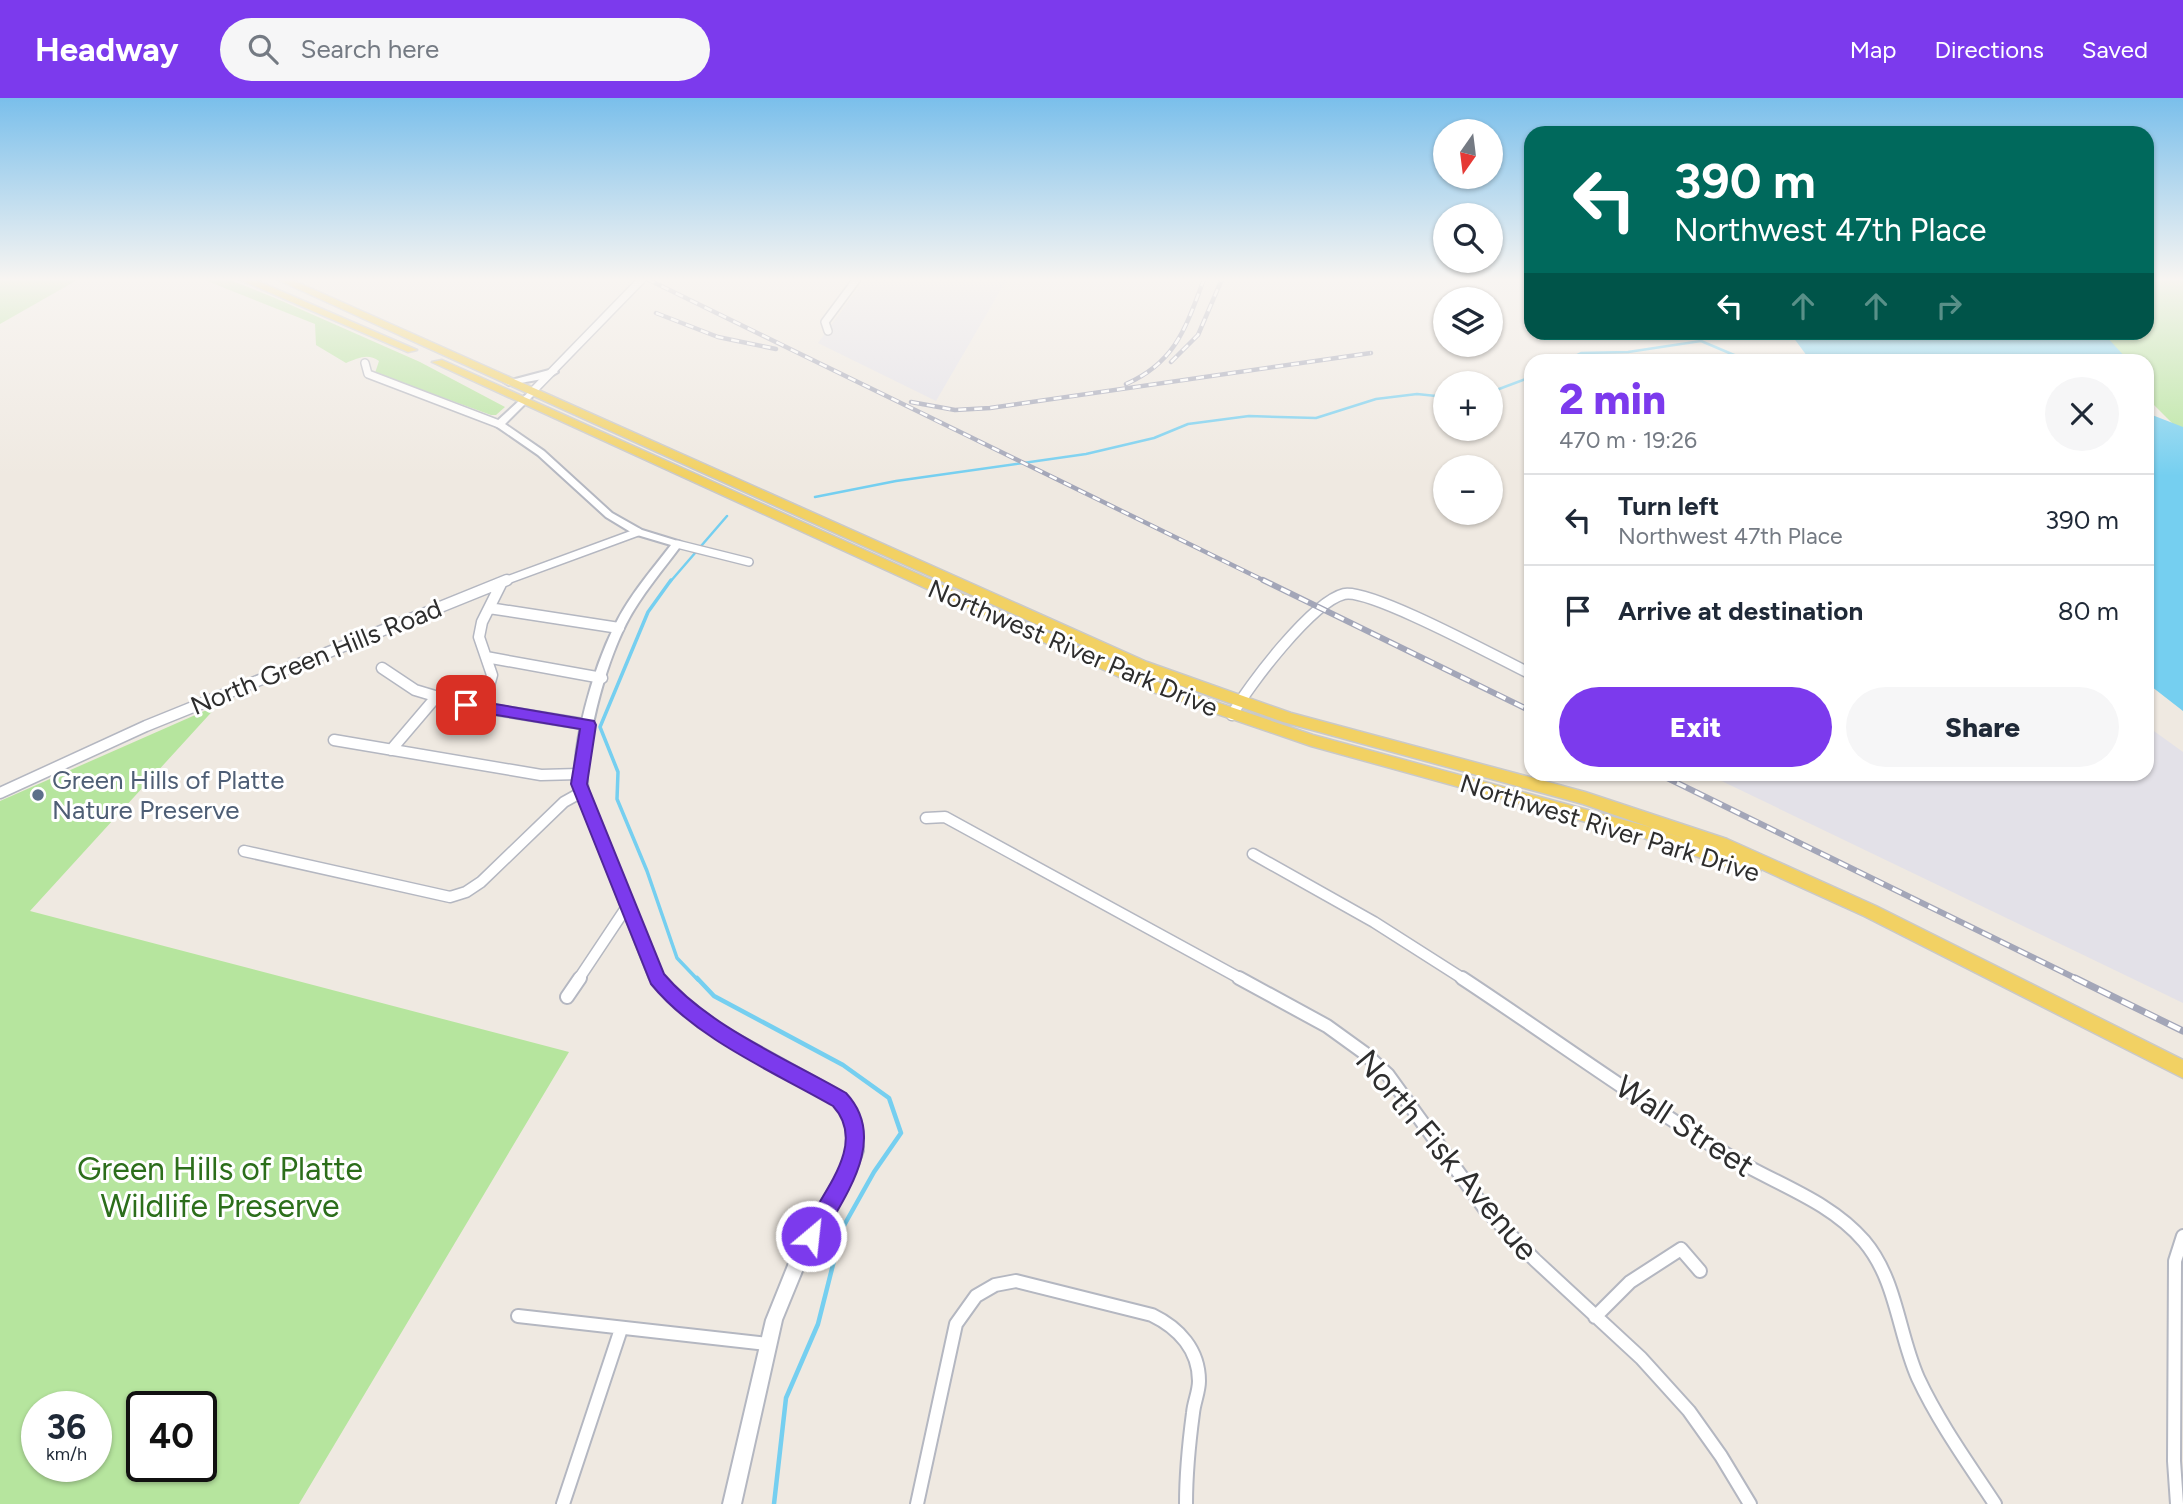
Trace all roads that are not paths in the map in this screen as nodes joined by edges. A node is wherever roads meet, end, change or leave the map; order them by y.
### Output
1 (399, 345) edge
2 (426, 345) edge
3 (579, 345) edge
4 (365, 363) dead end
5 (553, 372) junction
6 (509, 382) junction
7 (528, 397) junction
8 (499, 424) junction
9 (711, 480) junction
10 (632, 529) junction
11 (862, 540) junction
12 (681, 545) junction
13 (849, 550) junction
14 (749, 562) dead end
15 (502, 582) junction
16 (489, 608) junction
17 (619, 628) junction
18 (486, 657) junction
19 (382, 668) dead end
20 (1524, 671) edge
21 (602, 678) junction
22 (437, 696) junction
23 (477, 707) junction
24 (1236, 709) junction
25 (589, 725) junction
26 (334, 740) dead end
27 (391, 750) junction
28 (579, 774) junction
29 (582, 792) junction
30 (0, 793) edge
31 (926, 818) dead end
32 (244, 851) dead end
33 (1253, 854) dead end
34 (628, 905) junction
35 (567, 997) dead end
36 (2183, 1069) edge
37 (2183, 1236) edge
38 (1700, 1271) dead end
39 (518, 1316) dead end
40 (1595, 1317) junction
41 (621, 1329) junction
42 (767, 1344) junction
43 (562, 1504) edge
44 (732, 1504) edge
45 (917, 1504) edge
46 (1186, 1504) edge
47 (1750, 1504) edge
48 (1995, 1504) edge
49 (2177, 1504) edge

1 - 7 main road, Northwest River Park Drive
2 - 6 main road, Northwest River Park Drive
3 - 5 street
4 - 8 street
5 - 6 main road
5 - 7 street
6 - 7 main road, Northwest River Park Drive
7 - 8 street
7 - 9 main road, Northwest River Park Drive
7 - 9 main road, Northwest River Park Drive
8 - 10 street
9 - 11 main road, Northwest River Park Drive
9 - 13 main road, Northwest River Park Drive
10 - 12 street
10 - 15 street, North Green Hills Road
11 - 13 main road
11 - 24 main road, Northwest River Park Drive
12 - 14 street
12 - 17 street
13 - 24 main road, Northwest River Park Drive
15 - 16 street
15 - 30 street, North Green Hills Road
16 - 17 street
16 - 18 street
17 - 21 street
18 - 21 street
18 - 23 street
19 - 22 street
20 - 24 street
21 - 25 street
22 - 23 street
22 - 27 street
23 - 25 street
24 - 36 main road, Northwest River Park Drive
25 - 28 street
26 - 27 street
27 - 28 street
28 - 29 street
29 - 32 street
29 - 34 street
31 - 40 street, North Fisk Avenue
33 - 48 street, Wall Street
34 - 35 street
34 - 42 street
37 - 49 street
38 - 40 street
39 - 41 street
40 - 47 street, North Fisk Avenue
41 - 42 street
41 - 43 street
42 - 44 street
45 - 46 street

